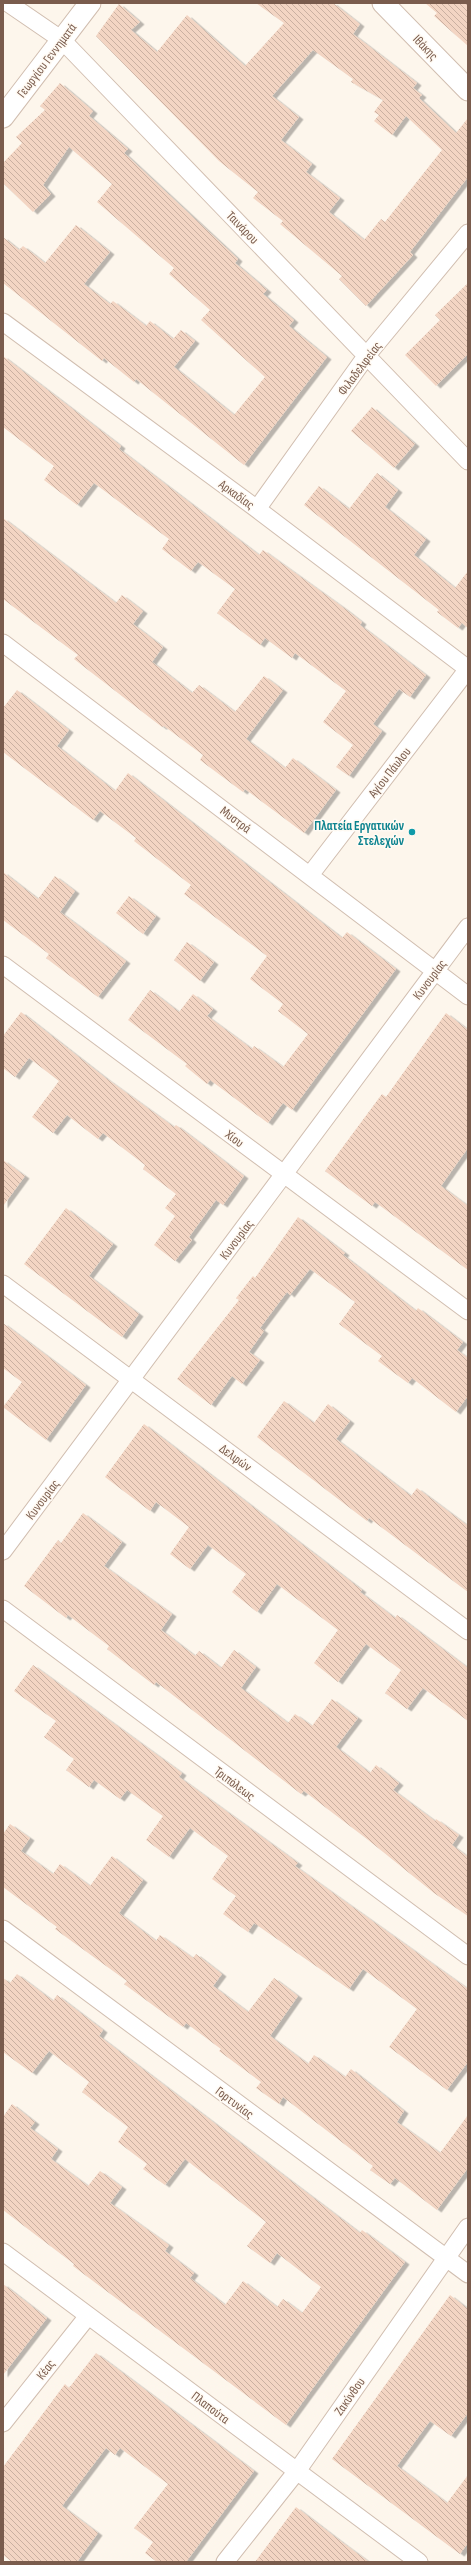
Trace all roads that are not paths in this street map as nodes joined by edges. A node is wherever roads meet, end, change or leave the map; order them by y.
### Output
1 (8, 3) edge
2 (90, 3) edge
3 (383, 3) edge
4 (62, 40) junction
5 (468, 90) edge
6 (3, 117) edge
7 (468, 233) edge
8 (3, 322) edge
9 (367, 356) junction
10 (468, 461) edge
11 (257, 509) junction
12 (3, 643) edge
13 (468, 669) edge
14 (310, 875) junction
15 (468, 927) edge
16 (3, 965) edge
17 (435, 971) junction
18 (468, 996) edge
19 (284, 1175) junction
20 (3, 1284) edge
21 (468, 1311) edge
22 (130, 1380) junction
23 (3, 1551) edge
24 (3, 1609) edge
25 (468, 1631) edge
26 (3, 1929) edge
27 (468, 1956) edge
28 (468, 2227) edge
29 (3, 2252) edge
30 (445, 2258) junction
31 (468, 2274) edge
32 (88, 2316) junction
33 (3, 2423) edge
34 (297, 2471) junction
35 (225, 2562) edge
36 (419, 2562) edge

1 - 4 street, Ταινάρου
2 - 4 street, Γεωργίου Γεννηματά
3 - 5 street, Ιθάκης
4 - 6 street, Γεωργίου Γεννηματά
4 - 9 street, Ταινάρου
7 - 9 street, Φιλαδελφείας
8 - 11 street, Αρκαδίας
9 - 10 street, Ταινάρου
9 - 11 street, Φιλαδελφείας
11 - 13 street, Αρκαδίας
12 - 14 street, Μυστρά
13 - 14 street, Αγίου Πάυλου
14 - 17 street, Μυστρά
15 - 17 street, Κυνουρίας
16 - 19 street, Χίου
17 - 18 street, Μυστρά
17 - 19 street, Κυνουρίας
19 - 21 street, Χίου
19 - 22 street, Κυνουρίας
20 - 22 street, Δελφών
22 - 23 street, Κυνουρίας
22 - 25 street, Δελφών
24 - 27 street, Τριπόλεως
26 - 30 street, Γορτυνίας
28 - 30 street, Ζακύνθου
29 - 32 street, Πλαπούτα
30 - 31 street, Γορτυνίας
30 - 34 street, Ζακύνθου
32 - 33 street, Κέας
32 - 34 street, Πλαπούτα
34 - 35 street, Ζακύνθου
34 - 36 street, Πλαπούτα

